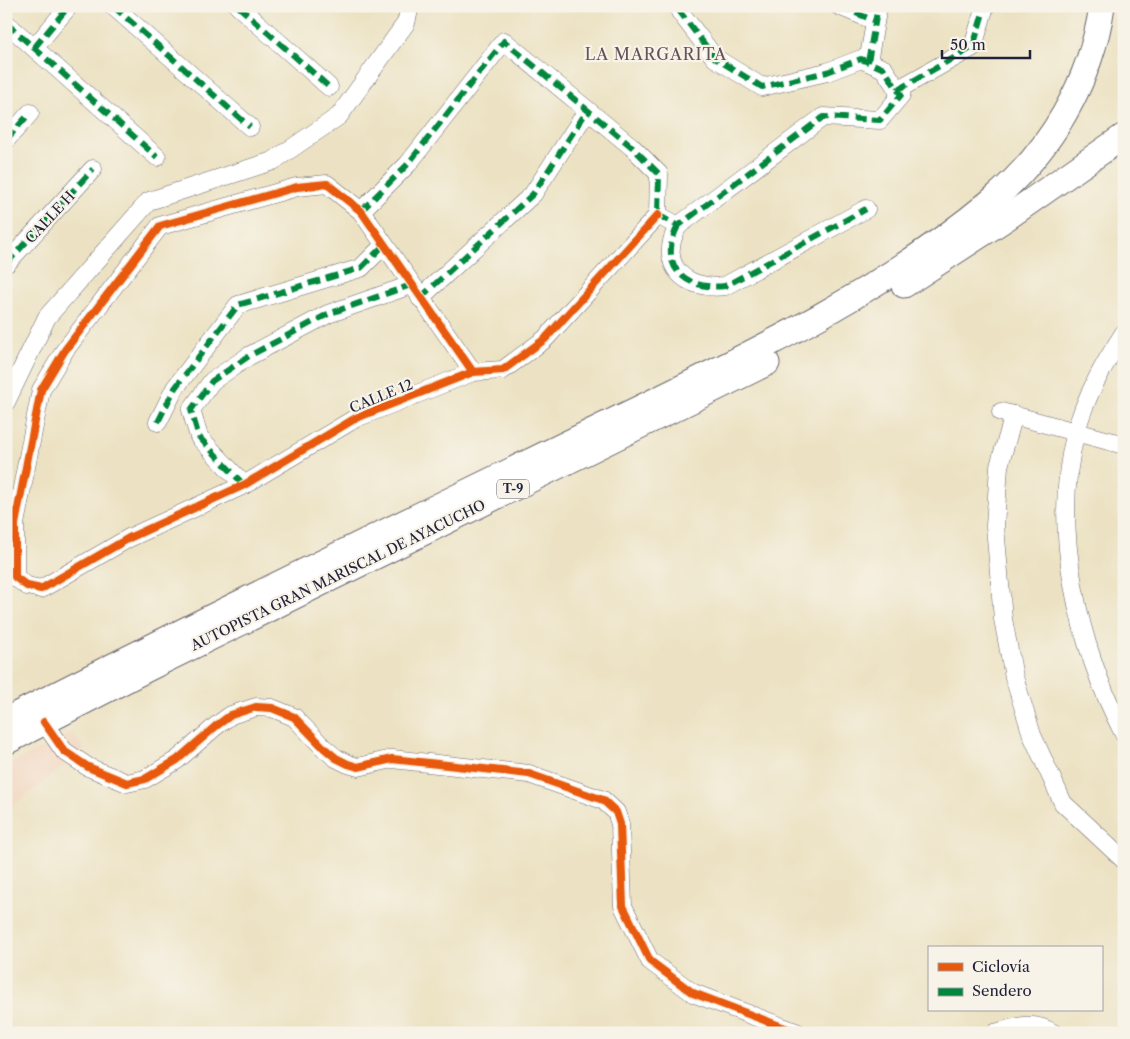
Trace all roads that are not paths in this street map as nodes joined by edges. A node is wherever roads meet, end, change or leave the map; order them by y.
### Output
1 (69, 6) edge
2 (113, 6) edge
3 (238, 6) edge
4 (410, 6) edge
5 (681, 6) edge
6 (839, 6) edge
7 (985, 6) edge
8 (1102, 6) edge
9 (877, 14) edge
10 (6, 24) edge
11 (34, 48) junction
12 (868, 62) junction
13 (329, 87) dead end
14 (897, 90) junction
15 (587, 111) junction
16 (30, 113) dead end
17 (250, 127) dead end
18 (1124, 136) edge
19 (6, 140) edge
20 (157, 157) dead end
21 (93, 169) dead end
22 (1001, 208) junction
23 (866, 209) dead end
24 (362, 211) junction
25 (658, 215) junction
26 (678, 226) junction
27 (384, 245) junction
28 (6, 264) edge
29 (416, 291) junction
30 (1124, 333) edge
31 (473, 372) junction
32 (6, 402) edge
33 (158, 422) dead end
34 (1076, 432) junction
35 (1124, 445) edge
36 (244, 485) junction
37 (6, 720) edge
38 (44, 722) junction
39 (1124, 734) edge
40 (6, 742) edge
41 (1124, 860) edge
42 (798, 1033) edge
43 (995, 1033) edge
44 (1053, 1033) edge

1 - 11 street
2 - 17 street
3 - 13 street
4 - 32 street
5 - 12 street
6 - 9 street
7 - 14 street
8 - 22 highway
9 - 12 street
10 - 11 street
11 - 20 street
12 - 14 street
14 - 26 street
15 - 24 street
15 - 25 street
15 - 29 street
16 - 19 street
18 - 22 highway
21 - 28 street, CALLE H
22 - 37 highway, AUTOPISTA GRAN MARISCAL DE AYACUCHO / T-9
22 - 38 highway, AUTOPISTA GRAN MARISCAL DE AYACUCHO / T-9
23 - 26 street
24 - 27 street
24 - 36 street, CALLE 12
25 - 26 street
25 - 31 street, CALLE 12
27 - 29 street
27 - 33 street
29 - 31 street
29 - 36 street
30 - 34 street
31 - 36 street, CALLE 12
34 - 35 street
34 - 39 street
34 - 41 street
38 - 40 highway, AUTOPISTA GRAN MARISCAL DE AYACUCHO / T-9
38 - 42 street
43 - 44 street

